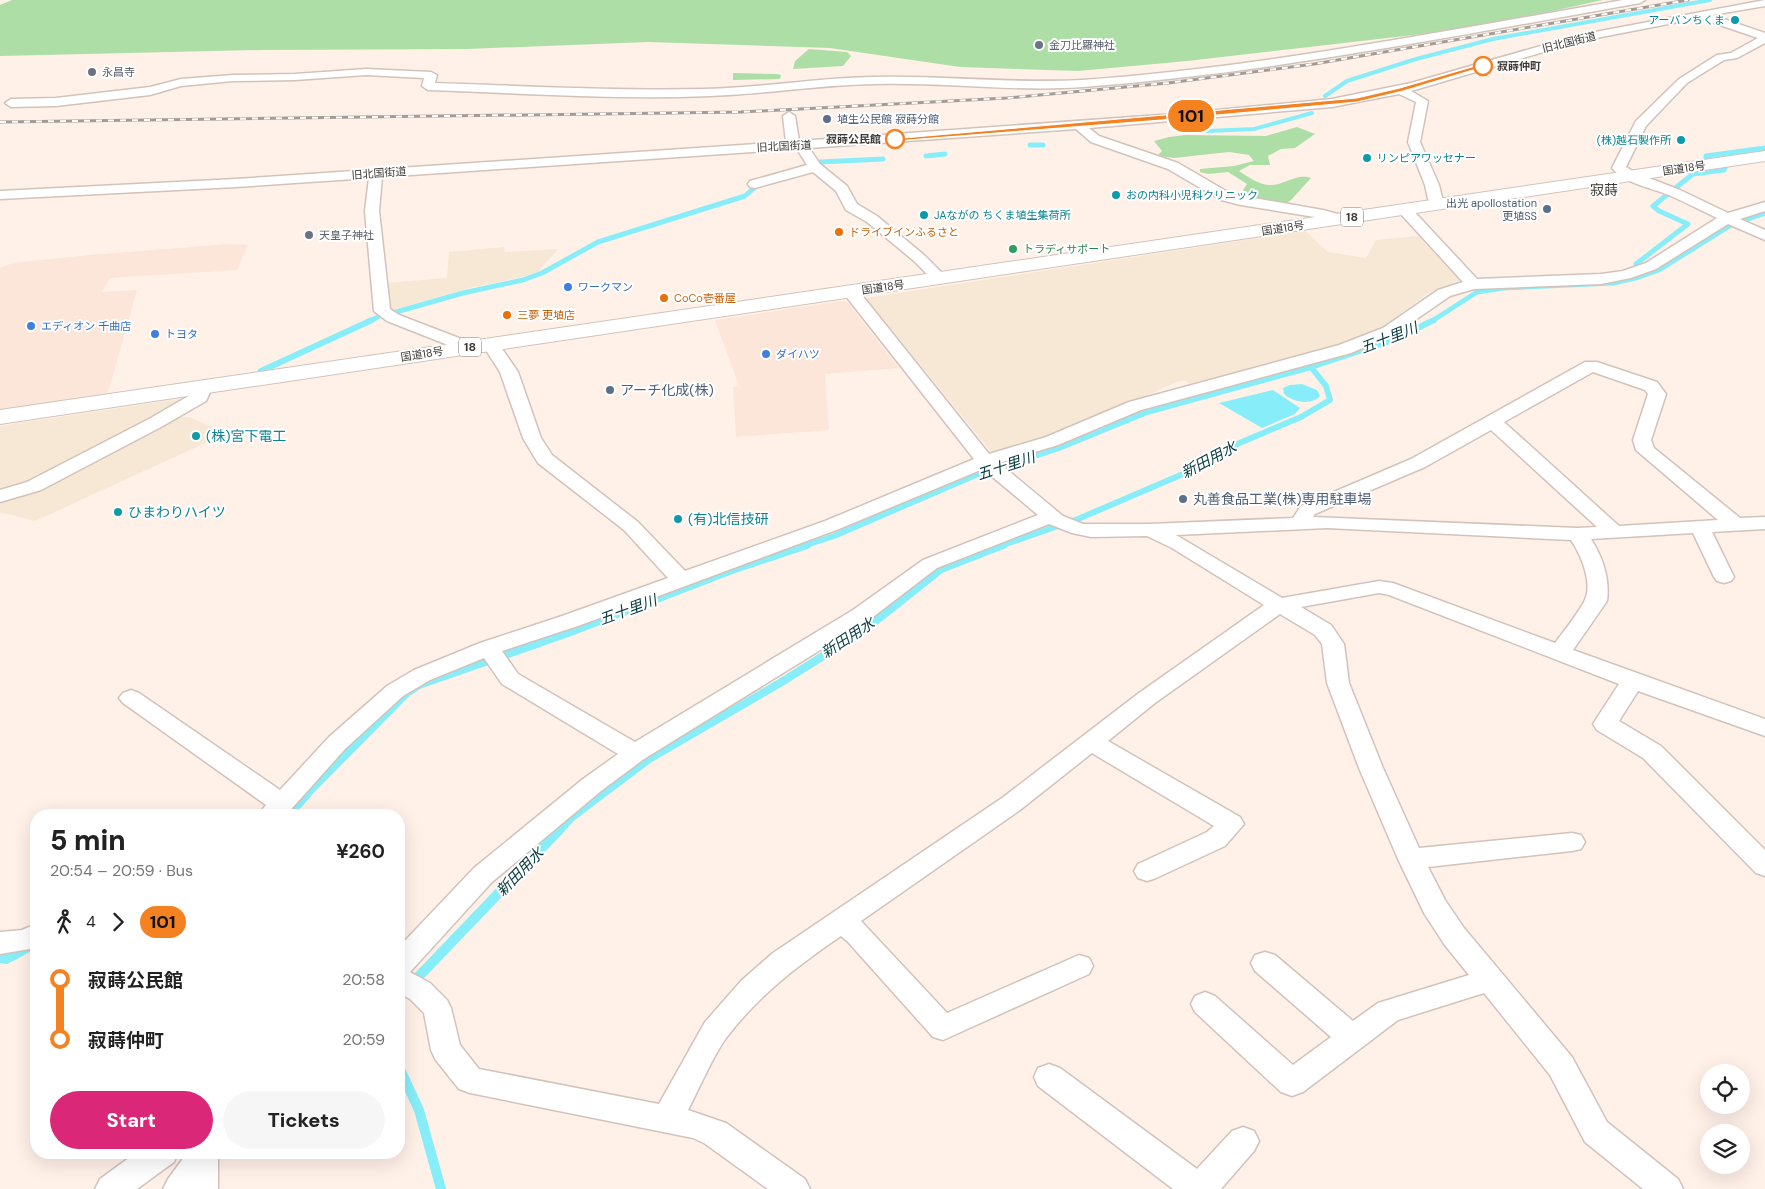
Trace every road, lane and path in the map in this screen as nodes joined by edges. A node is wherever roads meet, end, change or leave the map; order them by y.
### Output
1 (1640, 0) edge
2 (1765, 3) edge
3 (1700, 15) junction
4 (1765, 38) edge
5 (1401, 90) junction
6 (6, 102) edge
7 (0, 112) edge
8 (789, 116) dead end
9 (1080, 124) junction
10 (797, 145) junction
11 (1765, 156) edge
12 (815, 167) junction
13 (376, 174) junction
14 (1631, 176) junction
15 (755, 184) dead end
16 (0, 195) edge
17 (1441, 204) junction
18 (1765, 206) edge
19 (1404, 209) junction
20 (1340, 219) junction
21 (1734, 222) junction
22 (1765, 236) edge
23 (940, 279) junction
24 (1473, 284) junction
25 (851, 292) junction
26 (490, 344) junction
27 (466, 347) junction
28 (203, 388) junction
29 (0, 417) edge
30 (1493, 422) junction
31 (991, 466) junction
32 (0, 496) edge
33 (1054, 518) junction
34 (1300, 522) junction
35 (1735, 524) junction
36 (1765, 524) edge
37 (1700, 527) junction
38 (1149, 530) junction
39 (1614, 532) junction
40 (1577, 534) junction
41 (1724, 577) dead end
42 (681, 579) junction
43 (1279, 605) junction
44 (1560, 652) junction
45 (492, 654) junction
46 (1633, 681) junction
47 (131, 698) dead end
48 (1765, 728) edge
49 (1091, 742) junction
50 (635, 753) junction
51 (276, 809) edge
52 (1572, 842) dead end
53 (1411, 859) junction
54 (1765, 866) edge
55 (1147, 871) dead end
56 (842, 921) junction
57 (30, 942) edge
58 (0, 943) edge
59 (405, 959) edge
60 (1265, 963) dead end
61 (1079, 966) dead end
62 (1490, 980) junction
63 (409, 986) edge
64 (1205, 1004) dead end
65 (1352, 1038) junction
66 (1049, 1077) dead end
67 (667, 1120) junction
68 (1243, 1141) dead end
69 (153, 1159) edge
70 (199, 1167) edge
71 (111, 1189) edge
72 (179, 1189) edge
73 (794, 1189) edge
74 (1199, 1189) edge
75 (1666, 1189) edge

1 - 6 street
2 - 3 street, 旧北国街道
3 - 4 street
3 - 5 street, 旧北国街道
4 - 14 street
5 - 9 street, 旧北国街道
5 - 17 street
6 - 7 street
8 - 10 street
9 - 10 street, 旧北国街道
9 - 20 street
10 - 12 street
10 - 13 street, 旧北国街道
11 - 14 highway, 国道18号 / 18
12 - 15 street
12 - 23 street
13 - 16 street, 旧北国街道
13 - 27 street
14 - 17 highway, 国道18号 / 18
14 - 21 street
17 - 19 highway, 国道18号 / 18
18 - 21 street
19 - 20 highway, 国道18号 / 18
19 - 24 street
20 - 23 highway, 国道18号 / 18
21 - 22 street
21 - 24 street
23 - 25 highway, 国道18号 / 18
24 - 31 street
25 - 26 highway, 国道18号 / 18
25 - 31 street
26 - 27 highway, 国道18号 / 18
26 - 42 street
27 - 28 highway, 国道18号 / 18
28 - 29 highway, 国道18号 / 18
28 - 32 street
30 - 34 street
30 - 35 street
30 - 39 street
31 - 33 street
31 - 42 street
33 - 38 street
33 - 50 street
34 - 38 street
34 - 40 street
35 - 36 street
35 - 37 street
37 - 39 street
37 - 41 street
38 - 43 street
39 - 40 street
40 - 44 street
42 - 45 street
43 - 44 street
43 - 49 street
43 - 53 street
44 - 46 street
45 - 50 street
45 - 51 street
46 - 48 street
46 - 54 street
47 - 51 street
49 - 55 street
49 - 56 street
50 - 59 street
52 - 53 street
53 - 62 street
56 - 61 street
56 - 67 street
57 - 58 street
60 - 65 street
62 - 65 street
62 - 75 street
63 - 67 street
64 - 65 street
66 - 74 street
67 - 73 street
68 - 74 street
69 - 71 street
70 - 72 street

